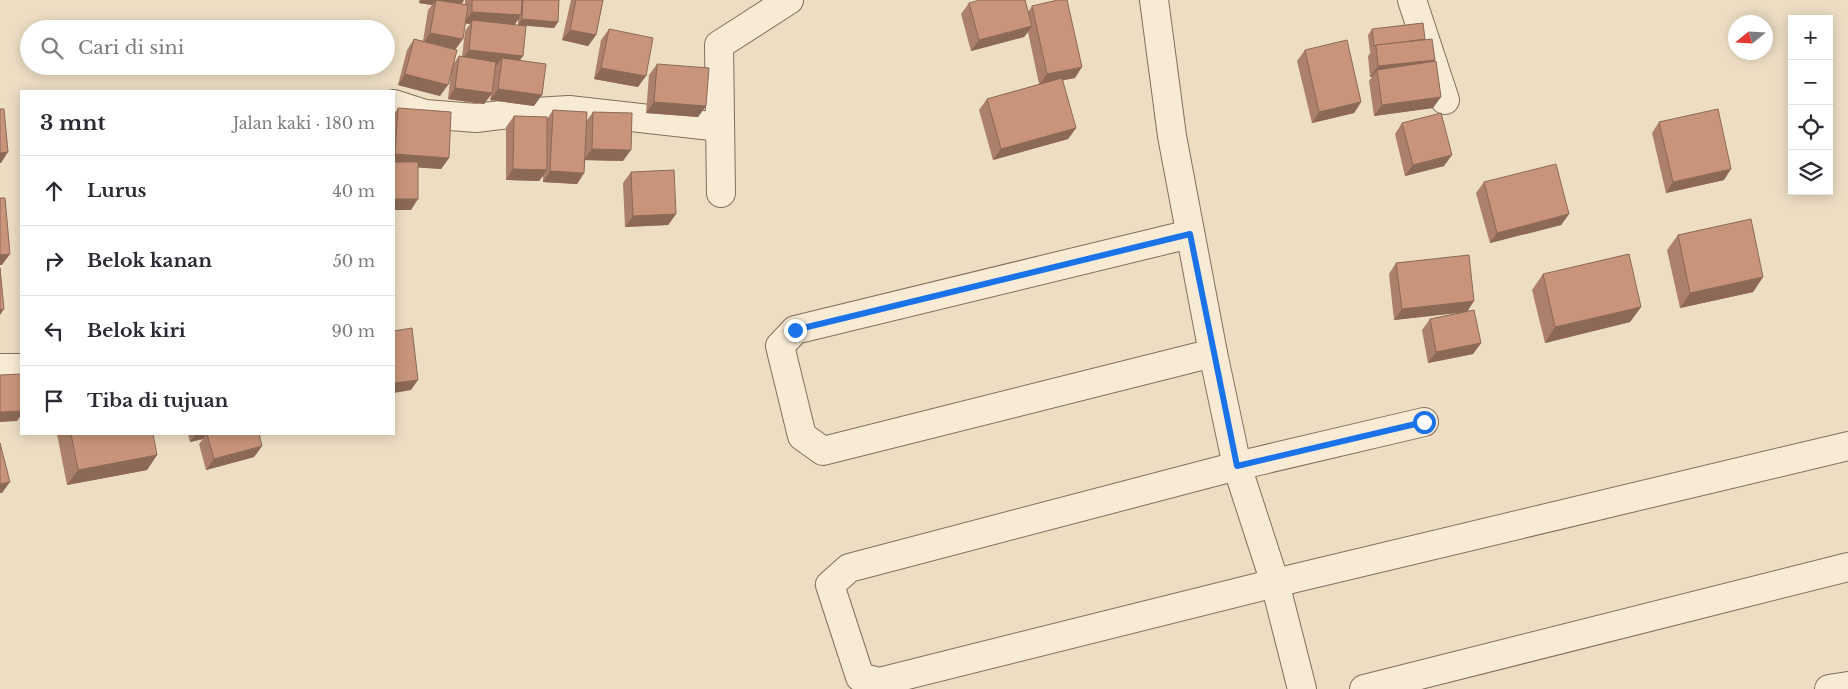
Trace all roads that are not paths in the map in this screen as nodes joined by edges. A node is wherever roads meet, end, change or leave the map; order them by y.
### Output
1 (789, 0) edge
2 (1154, 0) edge
3 (1412, 0) edge
4 (1445, 100) dead end
5 (395, 104) edge
6 (720, 127) junction
7 (721, 193) dead end
8 (1190, 234) junction
9 (1213, 353) junction
10 (0, 368) edge
11 (20, 368) edge
12 (1424, 422) dead end
13 (1848, 446) edge
14 (1237, 466) junction
15 (1848, 568) edge
16 (1275, 582) junction
17 (1848, 686) edge
18 (1302, 689) edge
19 (1364, 689) edge
20 (1829, 689) edge

1 - 6 street
2 - 8 street
3 - 4 street
5 - 6 street
6 - 7 street
8 - 9 street
8 - 9 street
9 - 14 street
10 - 11 street
12 - 14 street
13 - 16 street
14 - 16 street
14 - 16 street
15 - 19 street
16 - 18 street
17 - 20 street

